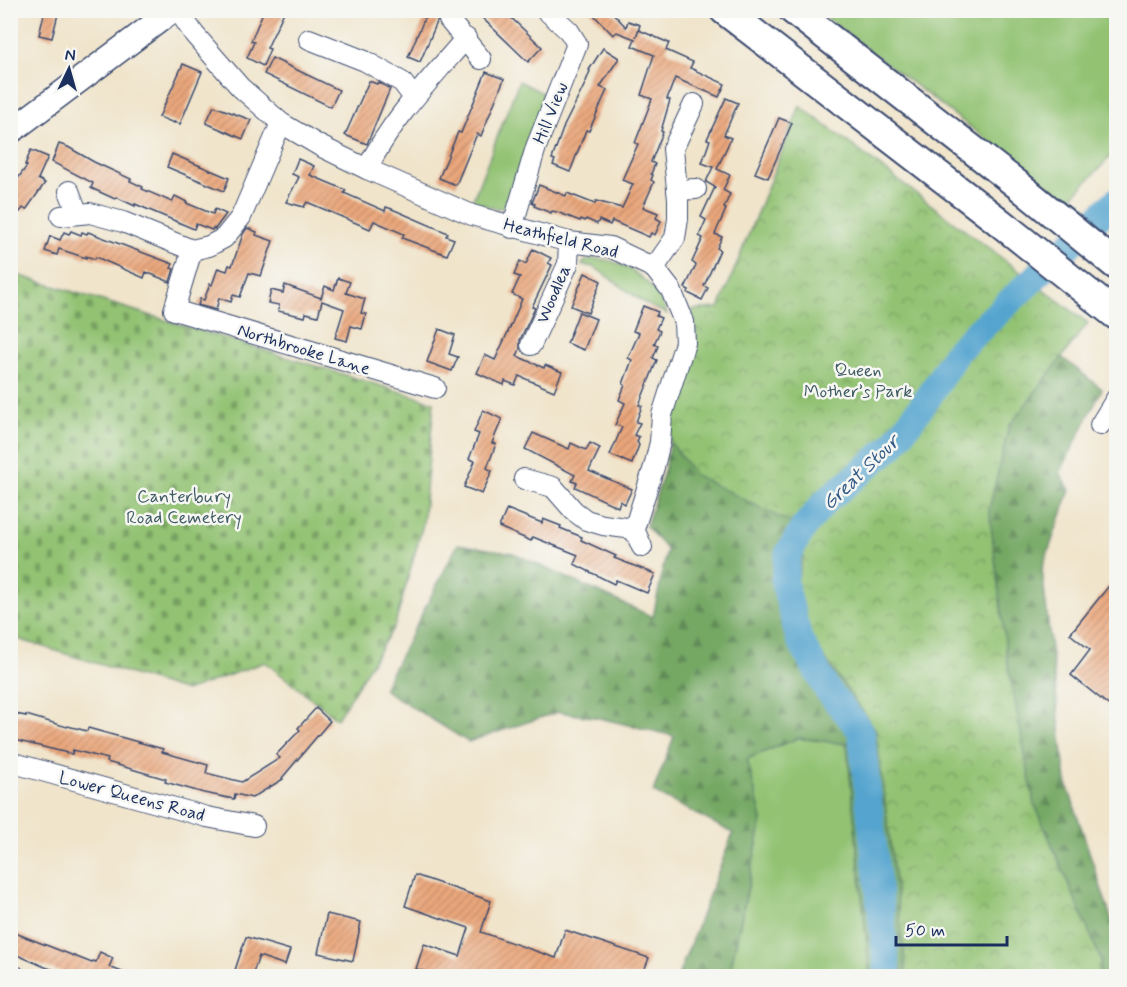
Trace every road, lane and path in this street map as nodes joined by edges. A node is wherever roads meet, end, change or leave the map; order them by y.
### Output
1 (173, 10) edge
2 (178, 10) edge
3 (546, 10) edge
4 (724, 10) edge
5 (793, 10) edge
6 (448, 20) dead end
7 (466, 38) junction
8 (309, 39) dead end
9 (481, 59) dead end
10 (414, 98) junction
11 (694, 104) dead end
12 (281, 123) junction
13 (10, 132) edge
14 (367, 170) junction
15 (69, 191) dead end
16 (512, 228) junction
17 (569, 242) junction
18 (192, 250) junction
19 (1116, 265) edge
20 (654, 268) junction
21 (1116, 315) edge
22 (531, 345) dead end
23 (435, 388) dead end
24 (1116, 399) edge
25 (1100, 426) dead end
26 (524, 479) dead end
27 (10, 762) edge
28 (254, 826) dead end
29 (10, 975) edge
30 (15, 976) edge

1 - 13 main road
2 - 12 street, Heathfield Road
3 - 16 street, Hill View
4 - 21 highway
5 - 19 highway
6 - 7 street
7 - 9 street
7 - 10 street
8 - 10 street
10 - 14 street
11 - 20 street
12 - 14 street, Heathfield Road
12 - 18 street
14 - 16 street, Heathfield Road
15 - 18 street
16 - 17 street, Heathfield Road
17 - 20 street, Heathfield Road
17 - 22 street, Woodlea
18 - 23 street, Northbrooke Lane
20 - 26 street, Heathfield Road
24 - 25 street
27 - 28 street, Lower Queens Road
29 - 30 street

